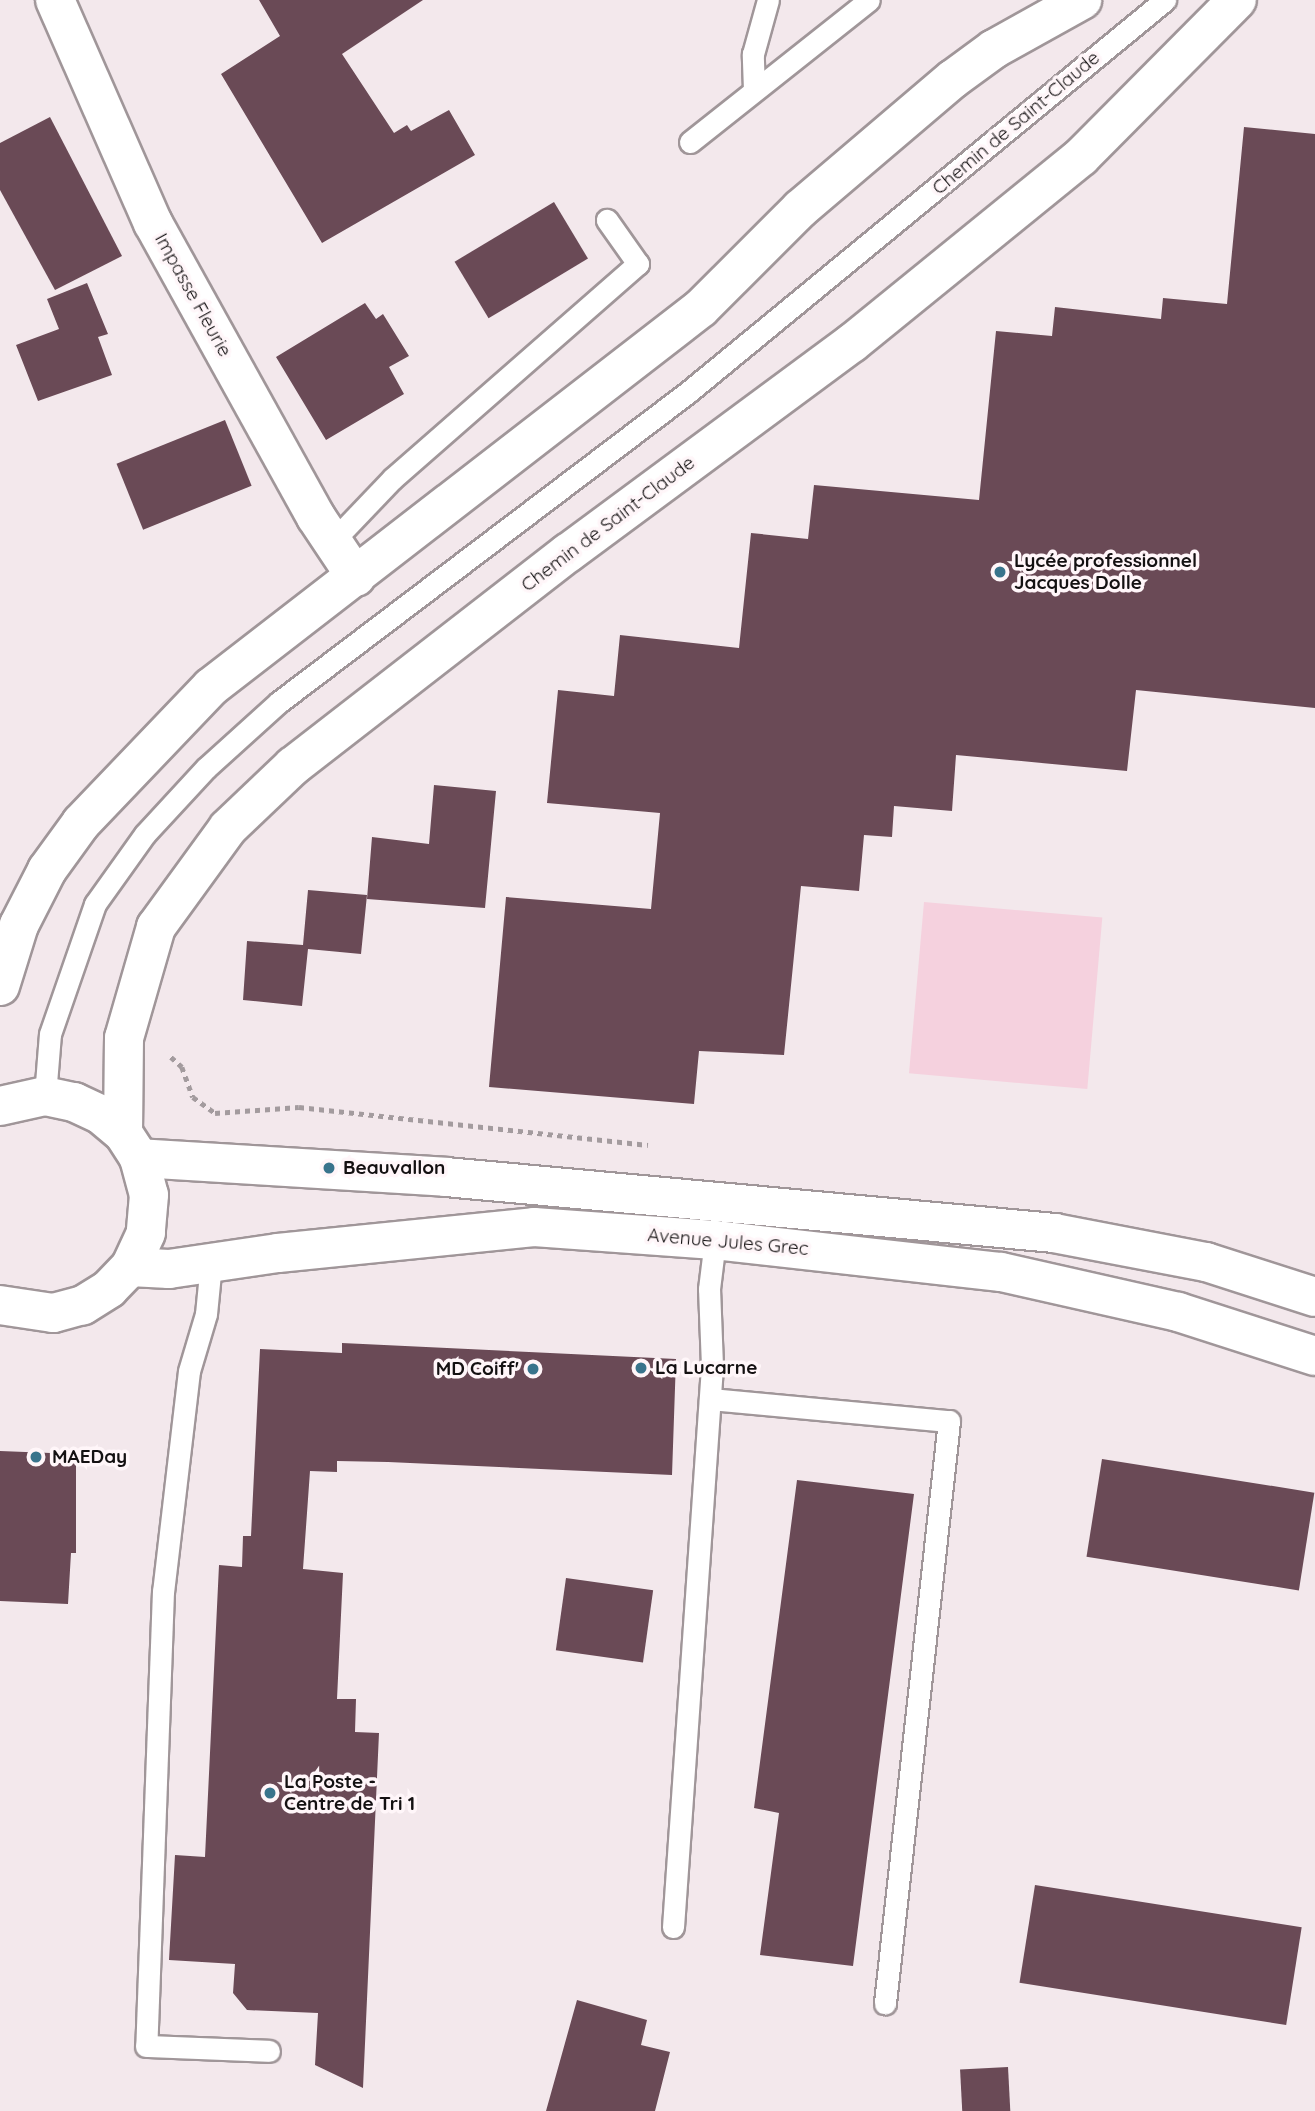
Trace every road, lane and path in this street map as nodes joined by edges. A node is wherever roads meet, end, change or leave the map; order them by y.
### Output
1 (55, 0) edge
2 (768, 0) edge
3 (869, 0) edge
4 (1082, 0) edge
5 (1165, 0) edge
6 (1237, 0) edge
7 (754, 90) junction
8 (690, 142) dead end
9 (607, 220) dead end
10 (332, 542) junction
11 (356, 577) junction
12 (0, 986) edge
13 (45, 1096) junction
14 (0, 1106) edge
15 (131, 1146) junction
16 (715, 1240) junction
17 (211, 1263) junction
18 (130, 1267) junction
19 (1315, 1297) edge
20 (0, 1305) edge
21 (1315, 1356) edge
22 (710, 1399) junction
23 (673, 1927) dead end
24 (885, 2003) dead end
25 (269, 2051) dead end

1 - 10 street, Impasse Fleurie
2 - 7 lane
3 - 7 lane
4 - 11 street
5 - 13 lane, Chemin de Saint-Claude
6 - 15 street, Chemin de Saint-Claude
7 - 8 lane
9 - 10 lane
10 - 11 street, Impasse Fleurie
11 - 12 street
13 - 14 street
13 - 15 street
15 - 18 street, Chemin de Saint-Claude
15 - 19 street, Avenue Jules Grec
16 - 17 street, Avenue Jules Grec
16 - 21 street, Avenue Jules Grec
16 - 22 lane
17 - 18 street, Avenue Jules Grec
17 - 25 lane
18 - 20 street
22 - 23 lane
22 - 24 lane

